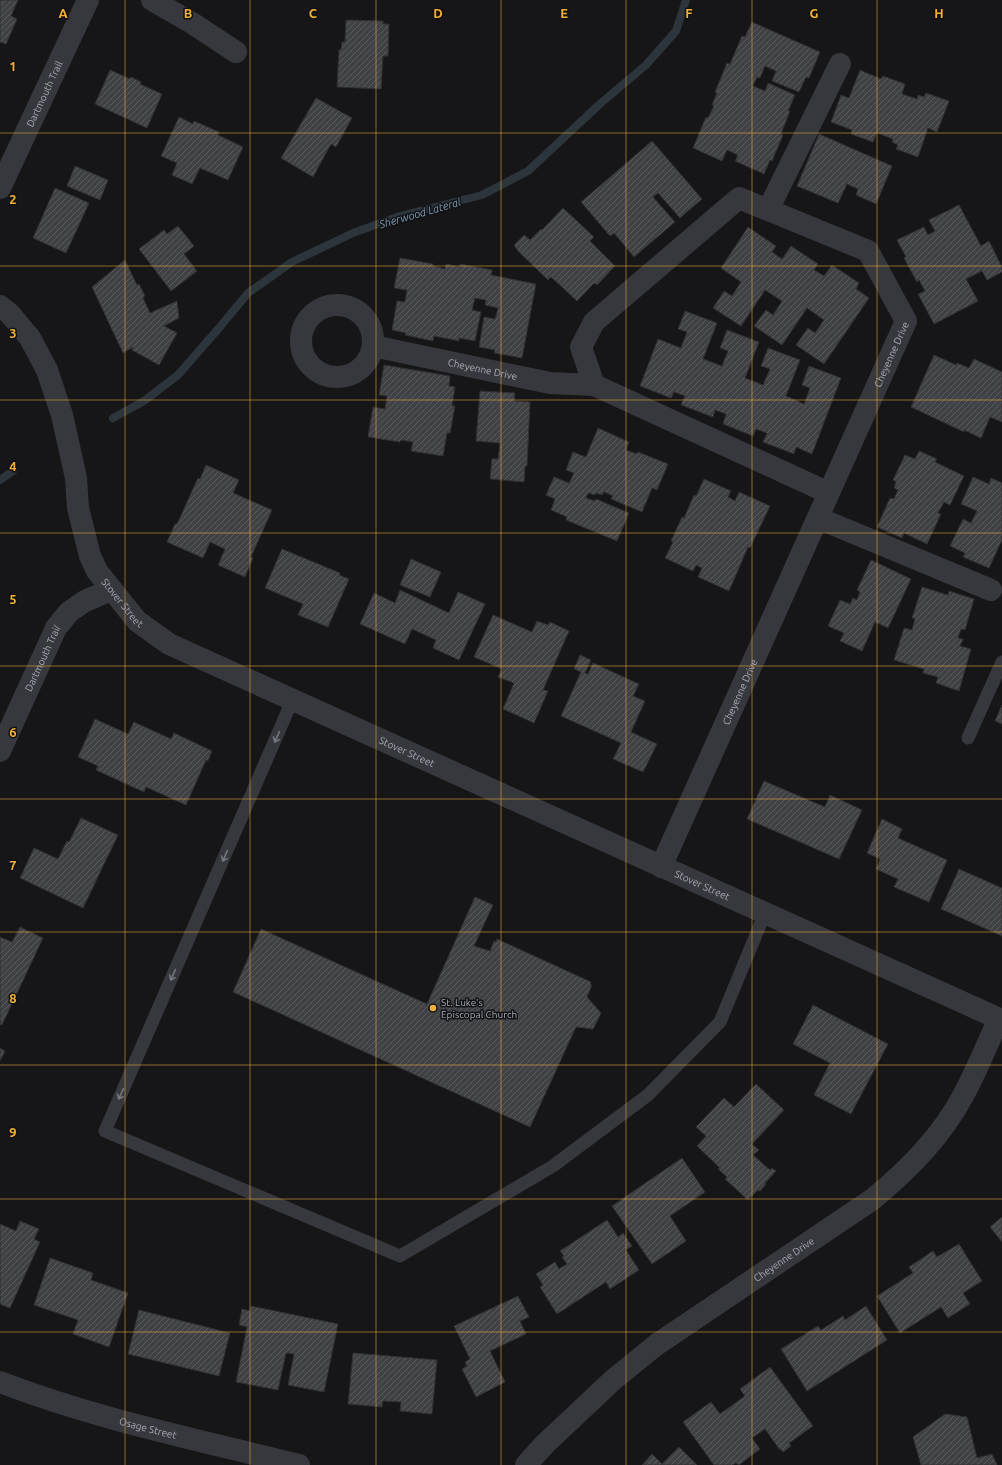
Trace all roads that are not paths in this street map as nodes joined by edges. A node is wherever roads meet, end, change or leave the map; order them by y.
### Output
1 (88, 0) edge
2 (152, 0) edge
3 (236, 52) dead end
4 (840, 64) dead end
5 (0, 188) edge
6 (768, 210) junction
7 (0, 306) edge
8 (373, 346) dead end
9 (594, 385) junction
10 (829, 493) junction
11 (818, 518) junction
12 (111, 590) junction
13 (991, 590) dead end
14 (1002, 662) edge
15 (292, 701) junction
16 (968, 738) dead end
17 (0, 752) edge
18 (661, 867) junction
19 (765, 913) junction
20 (1000, 1020) edge
21 (0, 1382) edge
22 (299, 1465) edge
23 (526, 1465) edge

1 - 5 street, Dartmouth Trail
2 - 3 street
4 - 6 street
6 - 9 street, Cheyenne Drive
6 - 10 street, Cheyenne Drive
7 - 12 street, Stover Street
8 - 9 street, Cheyenne Drive
9 - 10 street, Cheyenne Drive
10 - 11 street, Cheyenne Drive
11 - 13 street
11 - 18 street, Cheyenne Drive
12 - 15 street, Stover Street
12 - 17 street, Dartmouth Trail
14 - 16 lane
15 - 18 street, Stover Street
15 -> 19 lane
18 - 19 street, Stover Street
19 - 20 street, Stover Street
20 - 23 street, Cheyenne Drive
21 - 22 street, Osage Street

